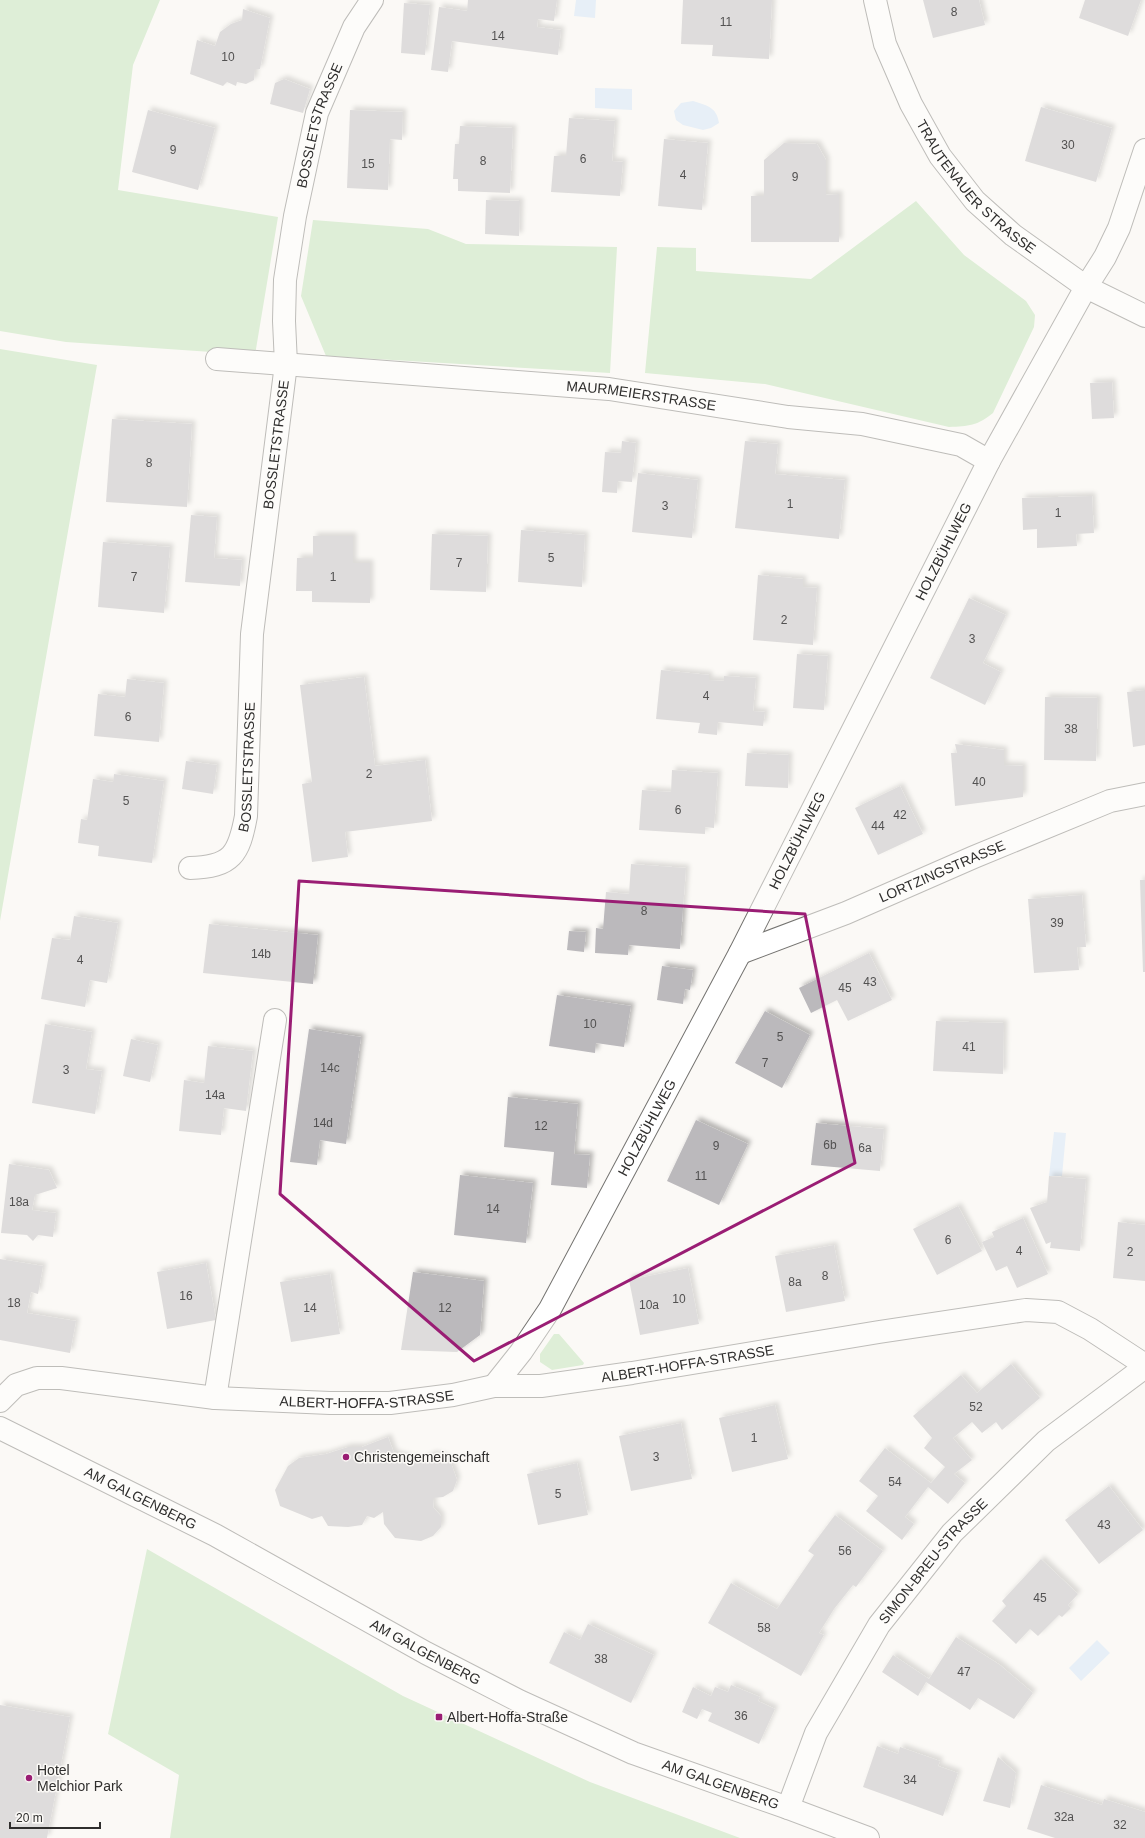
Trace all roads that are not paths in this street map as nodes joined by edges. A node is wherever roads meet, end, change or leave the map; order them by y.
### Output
1 (372, 0) edge
2 (875, 0) edge
3 (1145, 150) edge
4 (1086, 287) junction
5 (1145, 316) edge
6 (217, 359) dead end
7 (286, 364) junction
8 (989, 461) junction
9 (1145, 794) edge
10 (190, 868) dead end
11 (740, 953) junction
12 (275, 1020) dead end
13 (1145, 1366) edge
14 (494, 1386) junction
15 (215, 1398) junction
16 (0, 1401) edge
17 (0, 1428) edge
18 (788, 1808) junction
19 (868, 1838) edge

1 - 7 street, BOSSLETSTRASSE
2 - 4 street, TRAUTENAUER STRASSE
3 - 4 street, HOLZBÜHLWEG
4 - 5 street, TRAUTENAUER STRASSE
4 - 8 street, HOLZBÜHLWEG
6 - 7 street, MAURMEIERSTRASSE
7 - 8 street, MAURMEIERSTRASSE
7 - 10 street, BOSSLETSTRASSE
8 - 11 street, HOLZBÜHLWEG
9 - 11 street, LORTZINGSTRASSE
11 - 14 street, HOLZBÜHLWEG
12 - 15 street
13 - 14 street, ALBERT-HOFFA-STRASSE
13 - 18 street, SIMON-BREU-STRASSE
14 - 15 street, ALBERT-HOFFA-STRASSE
15 - 16 street, ALBERT-HOFFA-STRASSE
17 - 18 street, AM GALGENBERG
18 - 19 street, AM GALGENBERG

